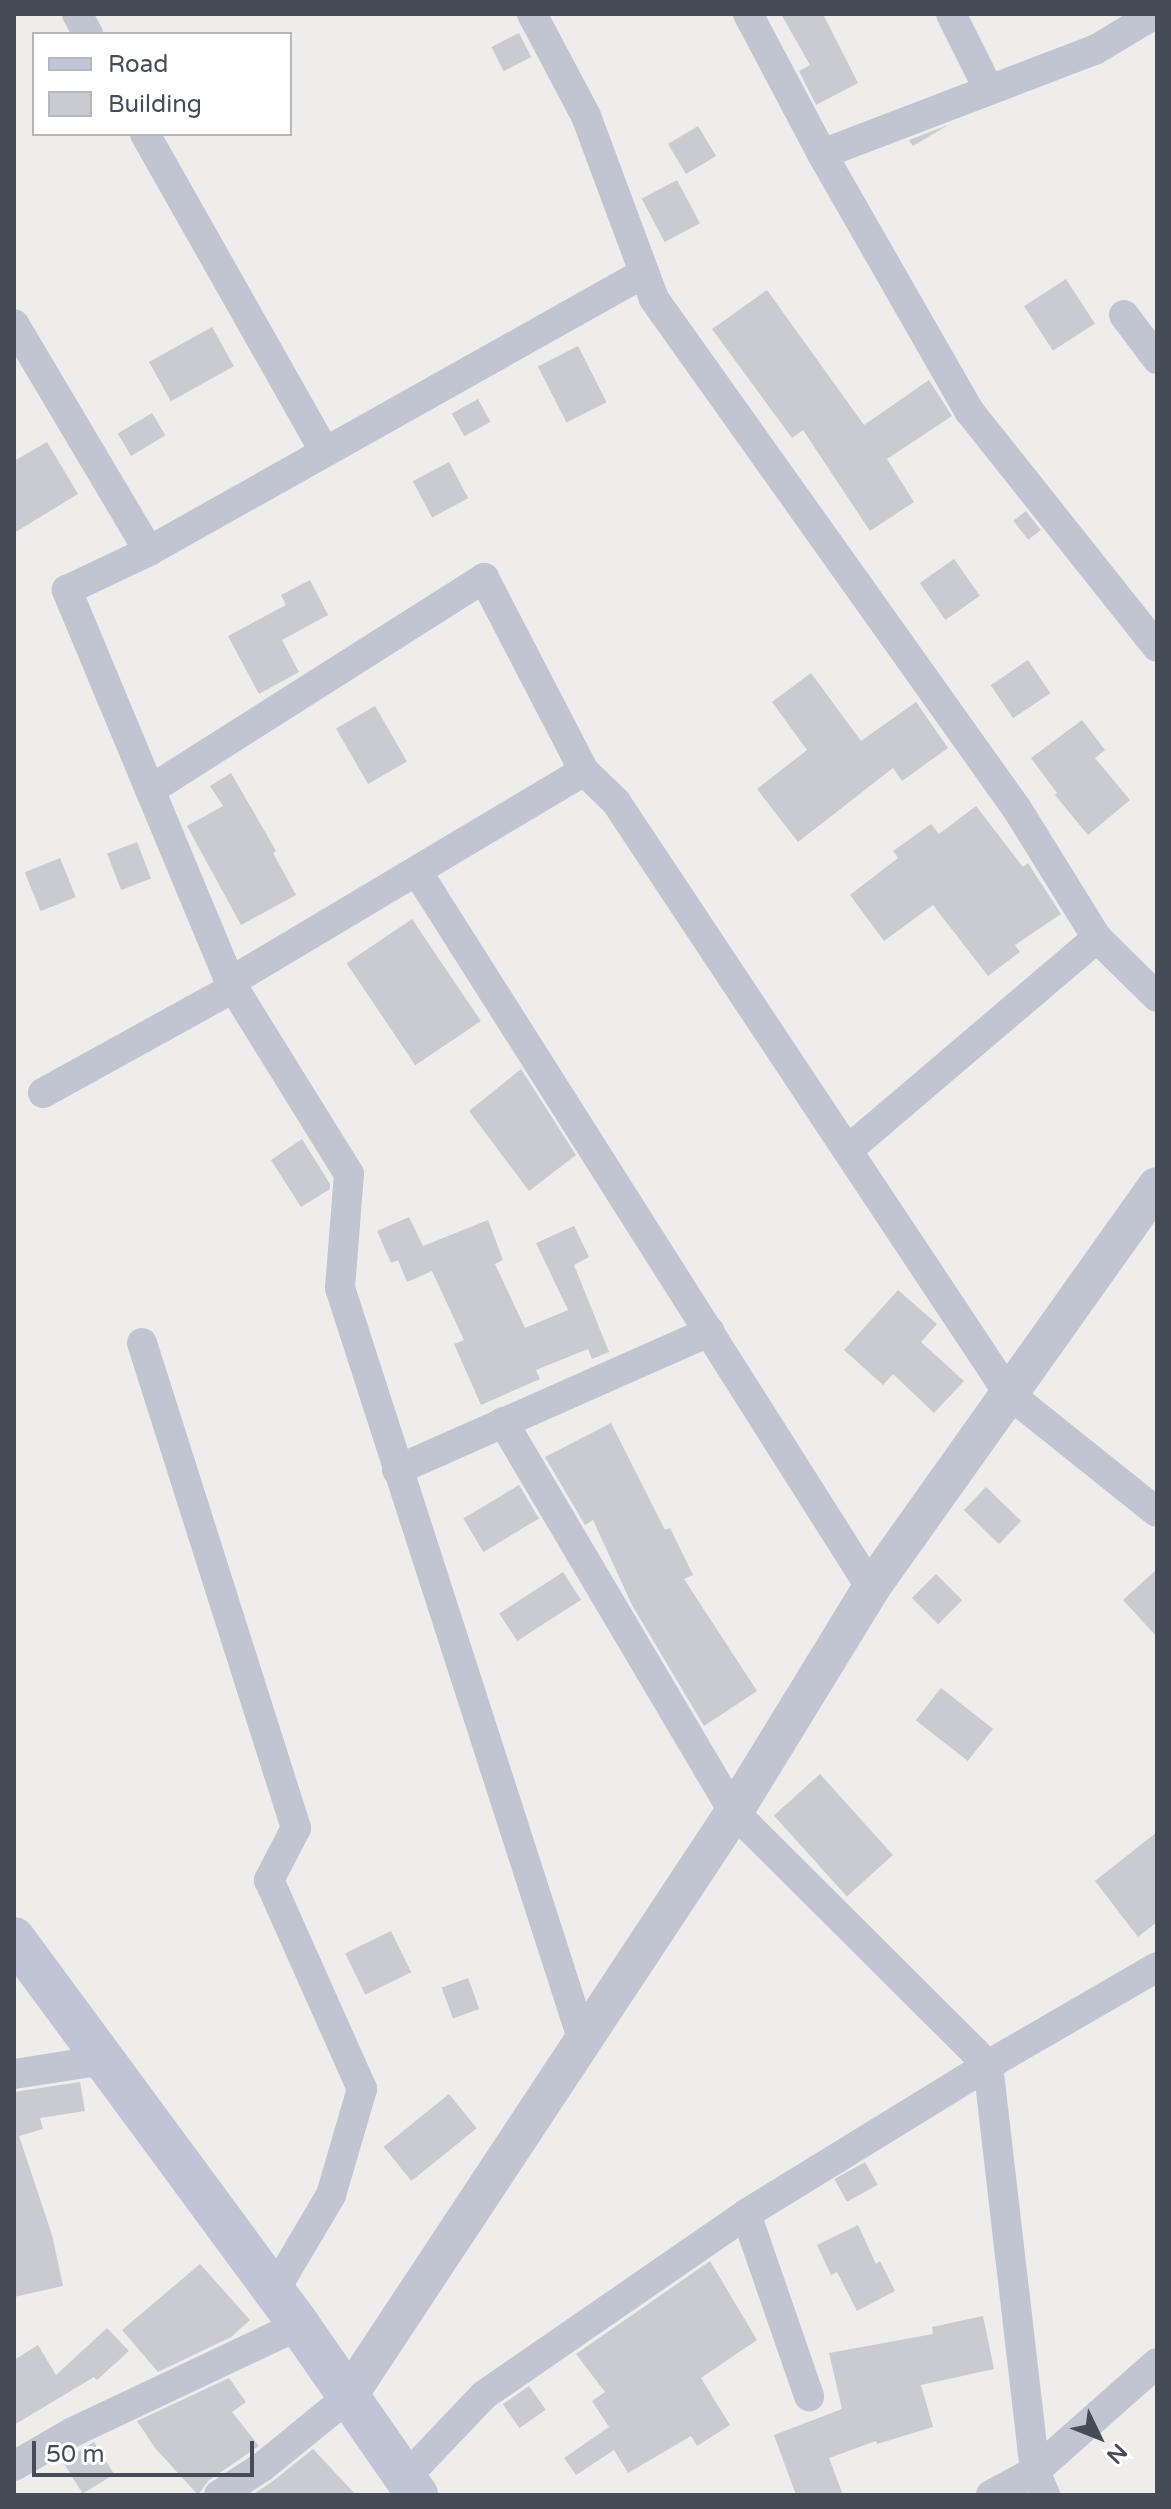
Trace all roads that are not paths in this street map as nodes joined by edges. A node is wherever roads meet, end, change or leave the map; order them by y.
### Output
1 (77, 14) edge
2 (532, 14) edge
3 (748, 14) edge
4 (951, 14) edge
5 (1155, 14) edge
6 (87, 32) edge
7 (989, 90) junction
8 (146, 136) edge
9 (822, 154) junction
10 (644, 273) junction
11 (1124, 315) dead end
12 (14, 324) edge
13 (1157, 359) edge
14 (324, 451) junction
15 (149, 551) junction
16 (1157, 647) edge
17 (584, 771) junction
18 (150, 790) junction
19 (418, 873) junction
20 (1097, 938) junction
21 (232, 985) junction
22 (1157, 997) edge
23 (43, 1093) dead end
24 (849, 1149) junction
25 (1157, 1186) edge
26 (710, 1331) junction
27 (142, 1343) dead end
28 (1009, 1394) junction
29 (503, 1422) junction
30 (397, 1470) junction
31 (1157, 1512) edge
32 (871, 1588) junction
33 (734, 1812) junction
34 (14, 1938) edge
35 (1157, 1967) edge
36 (582, 2038) junction
37 (103, 2060) junction
38 (988, 2065) junction
39 (14, 2074) edge
40 (746, 2214) junction
41 (273, 2293) junction
42 (395, 2324) junction
43 (306, 2336) junction
44 (1157, 2363) edge
45 (809, 2396) dead end
46 (347, 2398) junction
47 (14, 2466) edge
48 (1040, 2483) edge
49 (412, 2486) edge
50 (219, 2495) edge
51 (991, 2495) edge

1 - 6 street
2 - 10 street
3 - 9 street
4 - 7 street
5 - 7 street
7 - 9 street
8 - 14 street
9 - 16 street
10 - 14 street
10 - 20 street
11 - 13 street
12 - 15 street
14 - 15 street
15 - 18 street
17 - 18 street
17 - 19 street
17 - 24 street
18 - 21 street
19 - 21 street
19 - 26 street
20 - 22 street
20 - 24 street
21 - 23 street
21 - 30 street
24 - 28 street
25 - 28 street
26 - 29 street
26 - 32 street
27 - 41 street
28 - 31 street
28 - 32 street
29 - 30 street
29 - 33 street
30 - 36 street
32 - 33 street
33 - 36 street
33 - 38 street
34 - 37 main road
35 - 38 street
36 - 42 street
37 - 39 street
37 - 41 main road
38 - 40 street
38 - 48 street
40 - 45 street
40 - 49 street
41 - 43 main road
42 - 43 street
42 - 46 street
43 - 46 main road
43 - 47 street
44 - 48 street
46 - 49 main road
46 - 50 street
48 - 51 street

